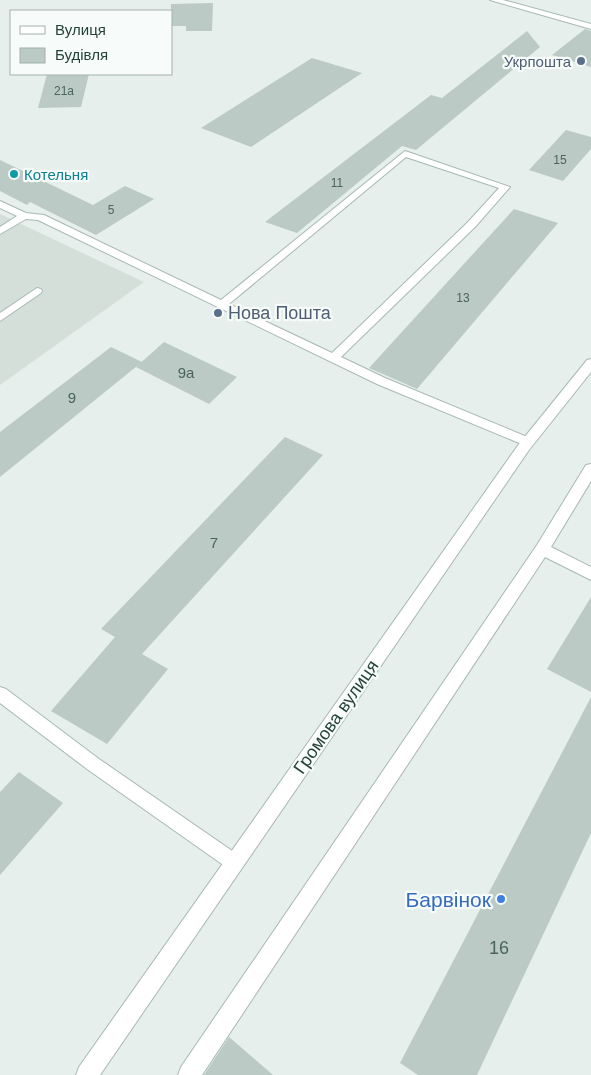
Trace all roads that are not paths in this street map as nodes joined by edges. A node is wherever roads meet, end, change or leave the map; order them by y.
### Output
1 (494, 0) edge
2 (591, 27) edge
3 (0, 204) edge
4 (24, 216) junction
5 (0, 231) edge
6 (37, 291) dead end
7 (222, 304) junction
8 (0, 318) edge
9 (334, 358) junction
10 (591, 363) edge
11 (528, 442) junction
12 (591, 469) edge
13 (542, 549) junction
14 (591, 574) edge
15 (0, 694) edge
16 (235, 863) junction
17 (87, 1075) edge
18 (189, 1075) edge

1 - 2 street
3 - 4 lane
4 - 5 lane
4 - 7 lane
6 - 8 lane
7 - 9 lane
7 - 9 lane
9 - 11 lane
10 - 11 street, Громова вулиця
11 - 16 street, Громова вулиця
12 - 13 street
13 - 14 street
13 - 18 street
15 - 16 lane
16 - 17 street, Громова вулиця

